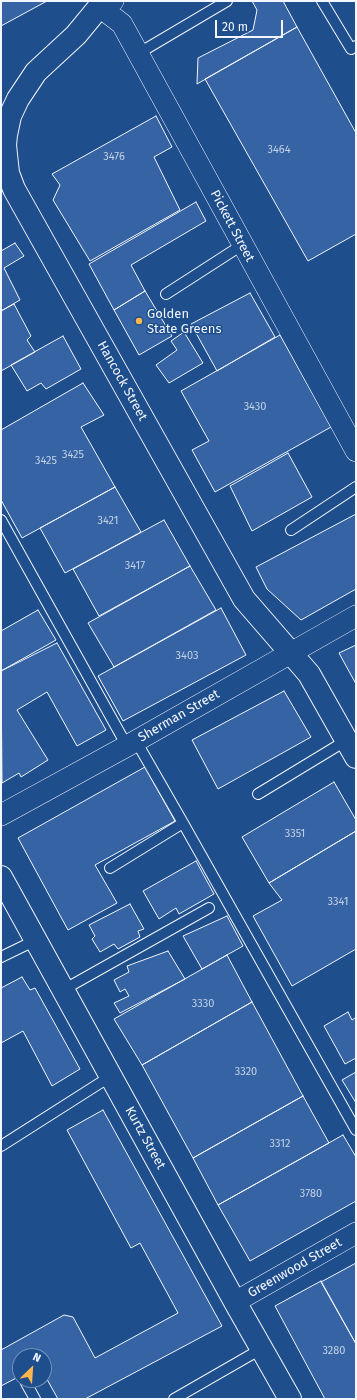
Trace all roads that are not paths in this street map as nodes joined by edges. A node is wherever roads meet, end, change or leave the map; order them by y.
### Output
1 (227, 1) edge
2 (322, 1) edge
3 (106, 3) edge
4 (356, 46) edge
5 (139, 53) junction
6 (4, 124) edge
7 (242, 245) junction
8 (166, 294) dead end
9 (356, 451) edge
10 (356, 487) edge
11 (1, 520) edge
12 (291, 530) dead end
13 (356, 616) edge
14 (290, 652) junction
15 (131, 743) junction
16 (351, 749) edge
17 (258, 794) dead end
18 (1, 815) edge
19 (183, 823) junction
20 (110, 868) dead end
21 (2, 883) edge
22 (209, 908) dead end
23 (36, 940) junction
24 (1, 957) edge
25 (63, 990) junction
26 (111, 1076) junction
27 (356, 1130) edge
28 (1, 1146) edge
29 (356, 1233) edge
30 (235, 1302) junction
31 (261, 1349) junction
32 (29, 1388) edge
33 (35, 1399) edge
34 (174, 1399) edge
35 (290, 1399) edge

1 - 5 lane
2 - 4 lane
3 - 5 street, Pickett Street
3 - 6 street, Hancock Street
5 - 7 street, Pickett Street
6 - 14 street, Hancock Street
7 - 8 lane
7 - 9 street, Pickett Street
10 - 12 lane
11 - 15 lane
13 - 14 street, Sherman Street
14 - 15 street, Sherman Street
14 - 16 street, Hancock Street
15 - 18 street, Sherman Street
15 - 19 lane
16 - 17 lane
19 - 20 lane
19 - 27 lane
21 - 23 street, Kurtz Street
22 - 25 lane
23 - 24 lane
23 - 25 street, Kurtz Street
25 - 26 street, Kurtz Street
26 - 28 lane
26 - 30 street, Kurtz Street
29 - 30 street, Greenwood Street
30 - 31 street, Kurtz Street
31 - 34 lane
31 - 35 street, Kurtz Street
32 - 33 lane

